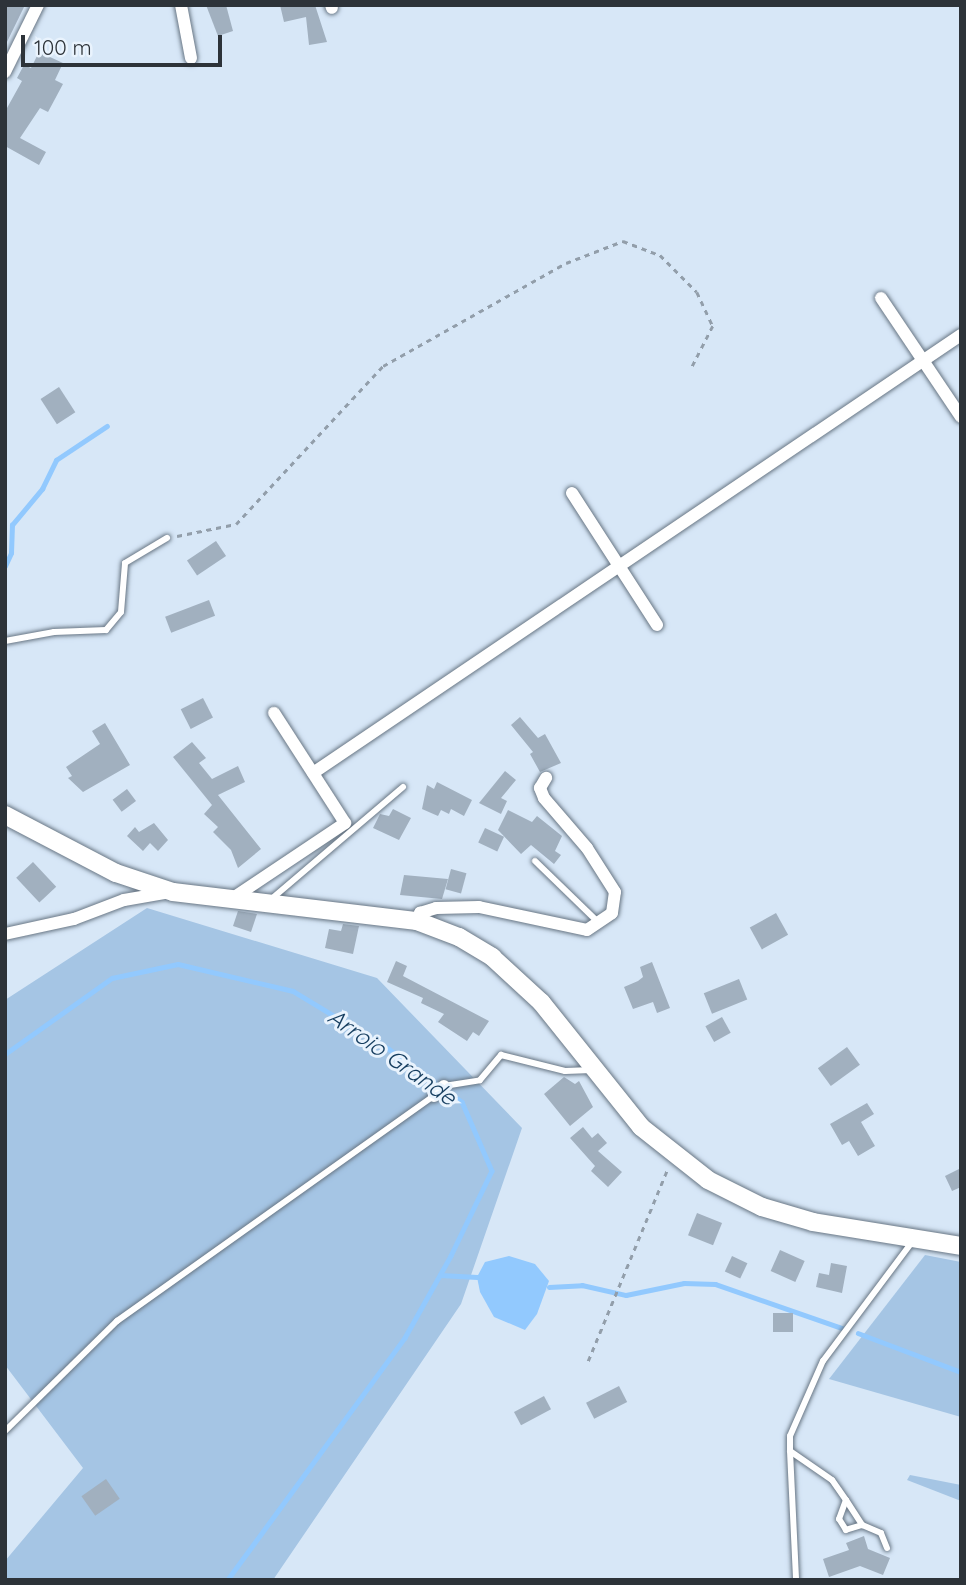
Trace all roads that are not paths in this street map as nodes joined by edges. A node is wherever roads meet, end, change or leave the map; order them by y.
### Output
1 (38, 5) edge
2 (181, 5) edge
3 (191, 58) dead end
4 (5, 72) edge
5 (881, 298) dead end
6 (961, 335) edge
7 (921, 362) junction
8 (961, 417) edge
9 (572, 493) dead end
10 (167, 538) road end
11 (619, 565) junction
12 (657, 625) dead end
13 (5, 642) edge
14 (274, 713) dead end
15 (313, 773) junction
16 (546, 778) dead end
17 (403, 787) dead end
18 (5, 816) edge
19 (535, 861) dead end
20 (173, 892) junction
21 (233, 898) junction
22 (268, 902) junction
23 (417, 921) junction
24 (601, 925) junction
25 (5, 934) edge
26 (594, 1070) junction
27 (444, 1086) joint
28 (434, 1096) joint
29 (914, 1239) junction
30 (957, 1242) edge
31 (5, 1432) edge
32 (790, 1451) junction
33 (846, 1500) junction
34 (862, 1525) junction
35 (887, 1548) dead end
36 (796, 1580) edge

1 - 4 street
2 - 3 street
5 - 7 street
6 - 7 street
7 - 8 street
7 - 11 street
9 - 11 street
10 - 13 lane
11 - 12 street
11 - 15 street
14 - 15 street
15 - 21 street
16 - 24 street
17 - 22 lane
18 - 20 main road
19 - 24 lane
20 - 21 main road
20 - 25 street
21 - 22 main road
22 - 23 main road
23 - 24 street
23 - 26 main road
26 - 27 lane
26 - 29 main road
27 - 28 street
28 - 31 lane
29 - 30 main road
29 - 32 lane
32 - 33 lane
32 - 36 lane
33 - 34 lane
33 - 34 lane
34 - 35 lane

